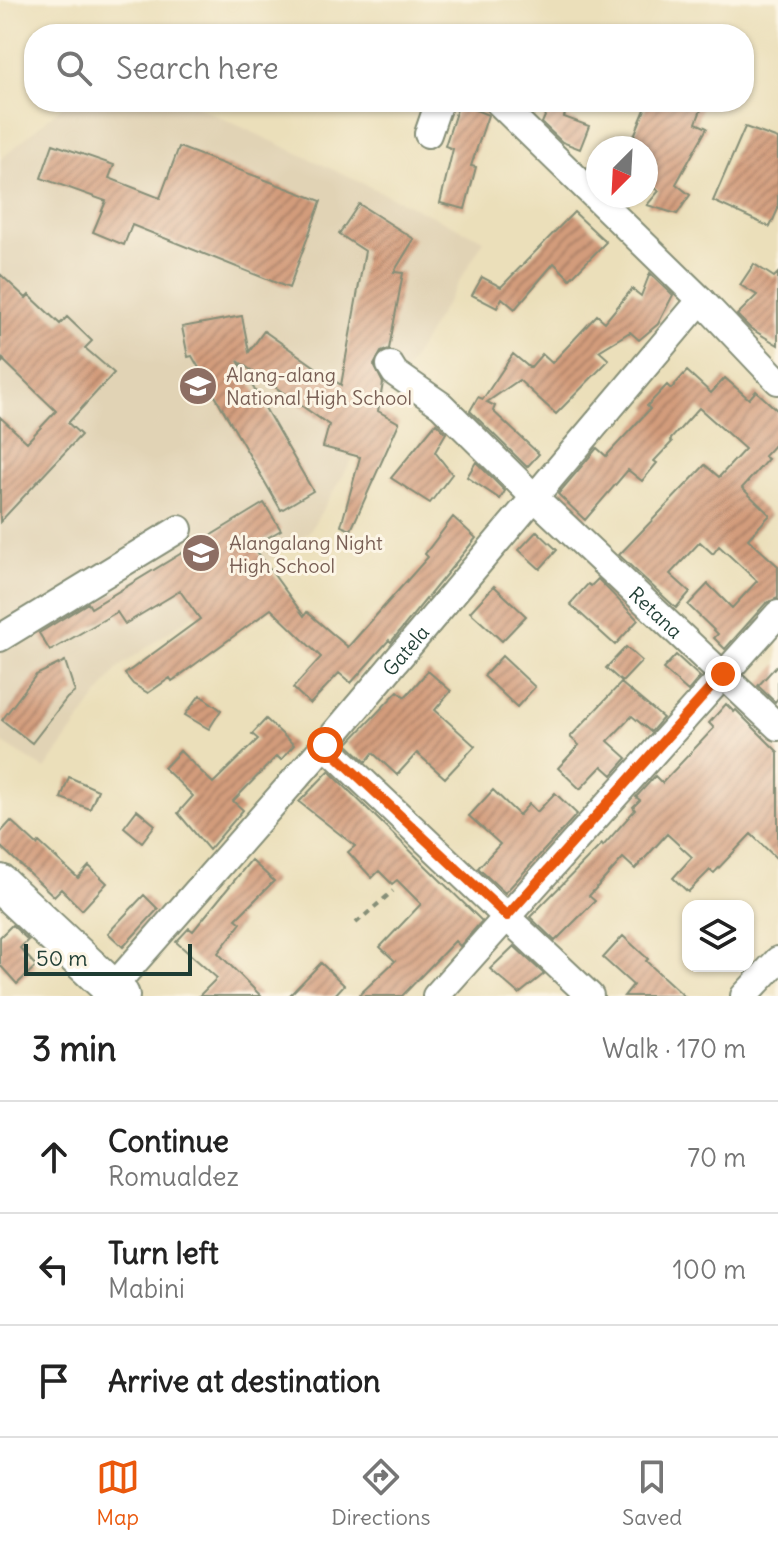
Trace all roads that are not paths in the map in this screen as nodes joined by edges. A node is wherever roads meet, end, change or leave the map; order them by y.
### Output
1 (436, 112) edge
2 (508, 112) edge
3 (428, 134) dead end
4 (701, 300) junction
5 (390, 365) dead end
6 (778, 381) edge
7 (534, 497) junction
8 (179, 529) dead end
9 (778, 614) edge
10 (0, 638) edge
11 (723, 674) junction
12 (778, 727) edge
13 (325, 745) junction
14 (0, 884) edge
15 (507, 916) junction
16 (778, 960) edge
17 (112, 993) edge
18 (436, 996) edge
19 (590, 996) edge
20 (744, 996) edge

1 - 3 street
2 - 4 street
4 - 6 street
4 - 7 street, Gatela
5 - 7 street, Retana
7 - 11 street, Retana
7 - 13 street, Gatela
8 - 10 street
9 - 11 street
11 - 12 street, Retana
11 - 15 street
13 - 15 street
13 - 17 street, Gatela
14 - 17 highway
15 - 18 street
15 - 19 street
16 - 20 street

